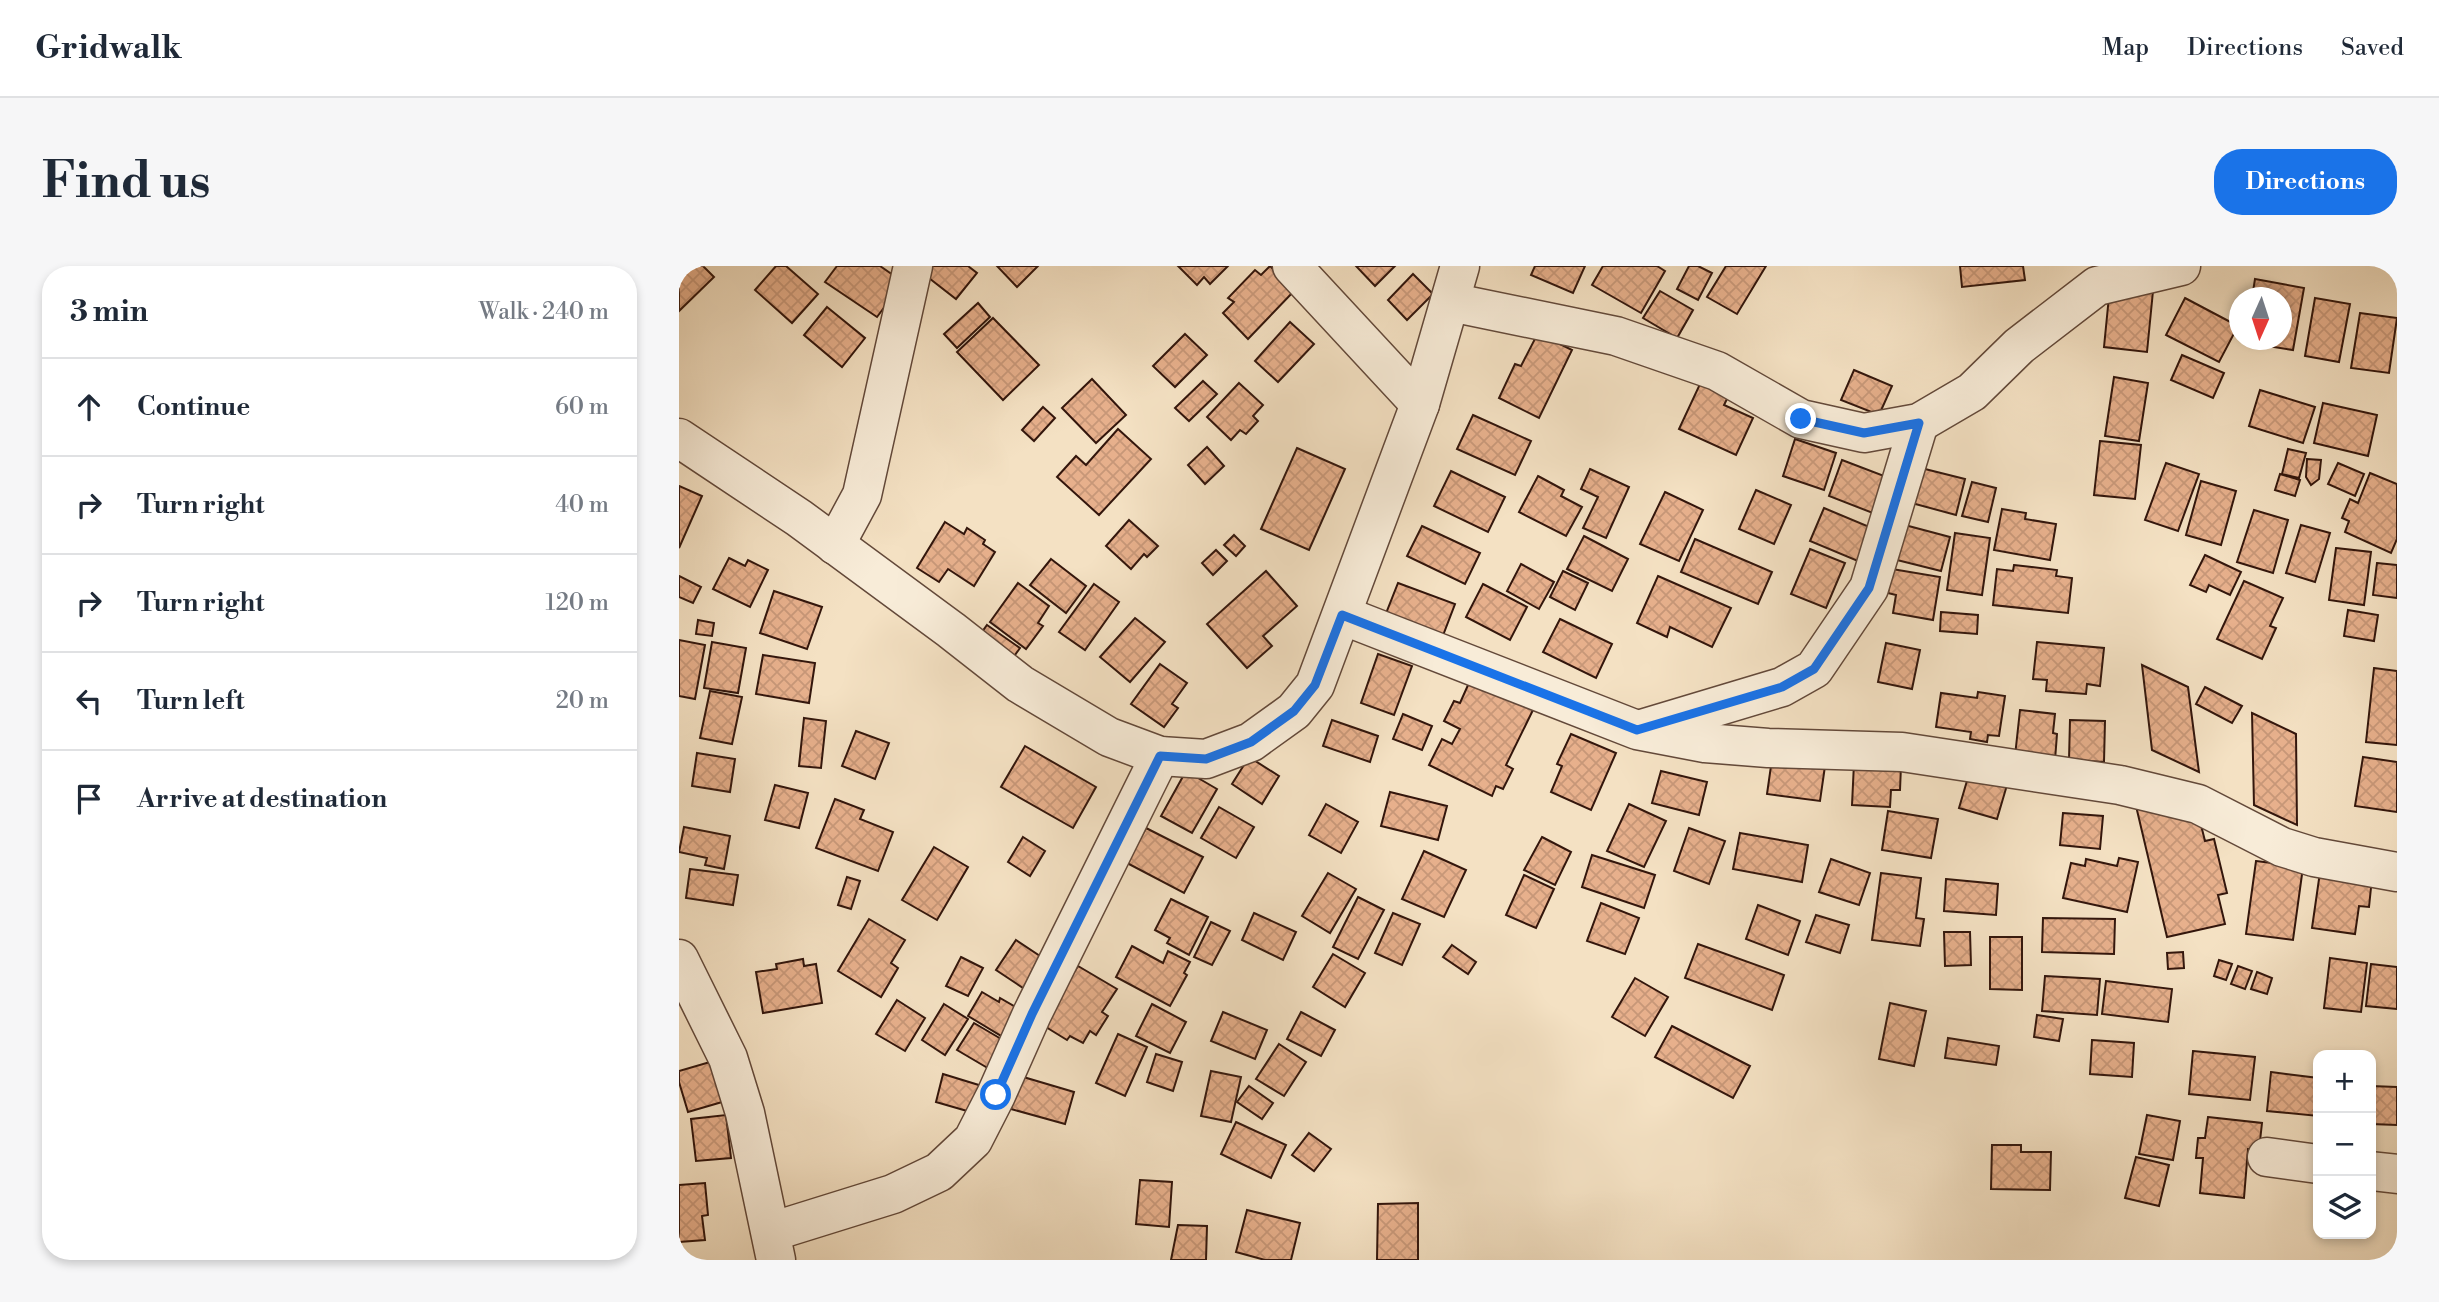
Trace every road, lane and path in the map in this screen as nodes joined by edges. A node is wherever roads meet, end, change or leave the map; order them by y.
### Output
1 (913, 266) edge
2 (1292, 266) edge
3 (2181, 266) edge
4 (1455, 284) edge
5 (1420, 404) junction
6 (1919, 423) junction
7 (679, 438) edge
8 (835, 545) junction
9 (1342, 615) junction
10 (1637, 730) junction
11 (1160, 756) junction
12 (2397, 872) edge
13 (679, 959) edge
14 (2267, 1157) dead end
15 (2313, 1163) edge
16 (2376, 1172) edge
17 (2397, 1174) edge
18 (773, 1246) edge

1 - 8 street
2 - 5 street
3 - 6 street
4 - 5 street
4 - 6 street
5 - 9 street
6 - 10 street
7 - 8 street
8 - 11 street
9 - 10 street
9 - 11 street
10 - 12 street
11 - 18 street
13 - 18 street
14 - 15 street
16 - 17 street

